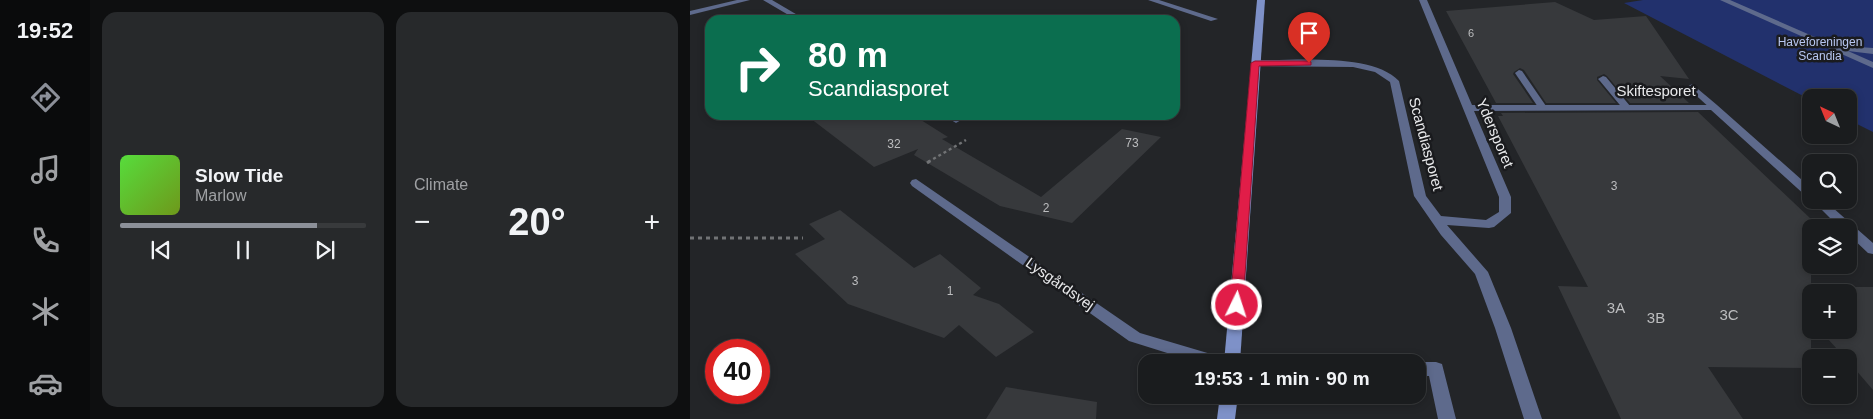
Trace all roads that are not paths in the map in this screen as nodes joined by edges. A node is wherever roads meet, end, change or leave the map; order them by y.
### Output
1 (746, 0) edge
2 (767, 0) edge
3 (1152, 0) edge
4 (1261, 0) edge
5 (1422, 0) edge
6 (1724, 0) edge
7 (690, 13) edge
8 (793, 15) edge
9 (1214, 19) dead end
10 (1832, 46) junction
11 (1873, 51) edge
12 (1255, 63) junction
13 (1873, 65) edge
14 (1519, 73) dead end
15 (1603, 79) dead end
16 (1692, 87) dead end
17 (1714, 107) junction
18 (1468, 108) junction
19 (1543, 108) junction
20 (1627, 108) junction
21 (916, 183) road end
22 (1802, 186) edge
23 (1828, 209) edge
24 (1838, 219) edge
25 (1438, 220) junction
26 (1857, 236) edge
27 (1873, 250) edge
28 (1189, 354) edge
29 (1233, 354) edge
30 (1426, 369) edge
31 (1228, 404) edge
32 (1226, 419) edge
33 (1447, 419) edge
34 (1533, 419) edge

1 - 7 street
2 - 8 street
3 - 9 street
4 - 12 street
5 - 18 street, Ydersporet
6 - 10 street
10 - 11 street
10 - 13 street
12 - 25 street, Scandiasporet
12 - 29 street
14 - 19 street
15 - 20 street
16 - 17 street
17 - 20 street, Skiftesporet
17 - 22 street, Skiftesporet
18 - 19 street, Skiftesporet
18 - 25 street, Ydersporet
19 - 20 street, Skiftesporet
21 - 28 street, Lysgårdsvej
23 - 24 street
25 - 34 street, Scandiasporet
26 - 27 street
30 - 33 street
31 - 32 street

